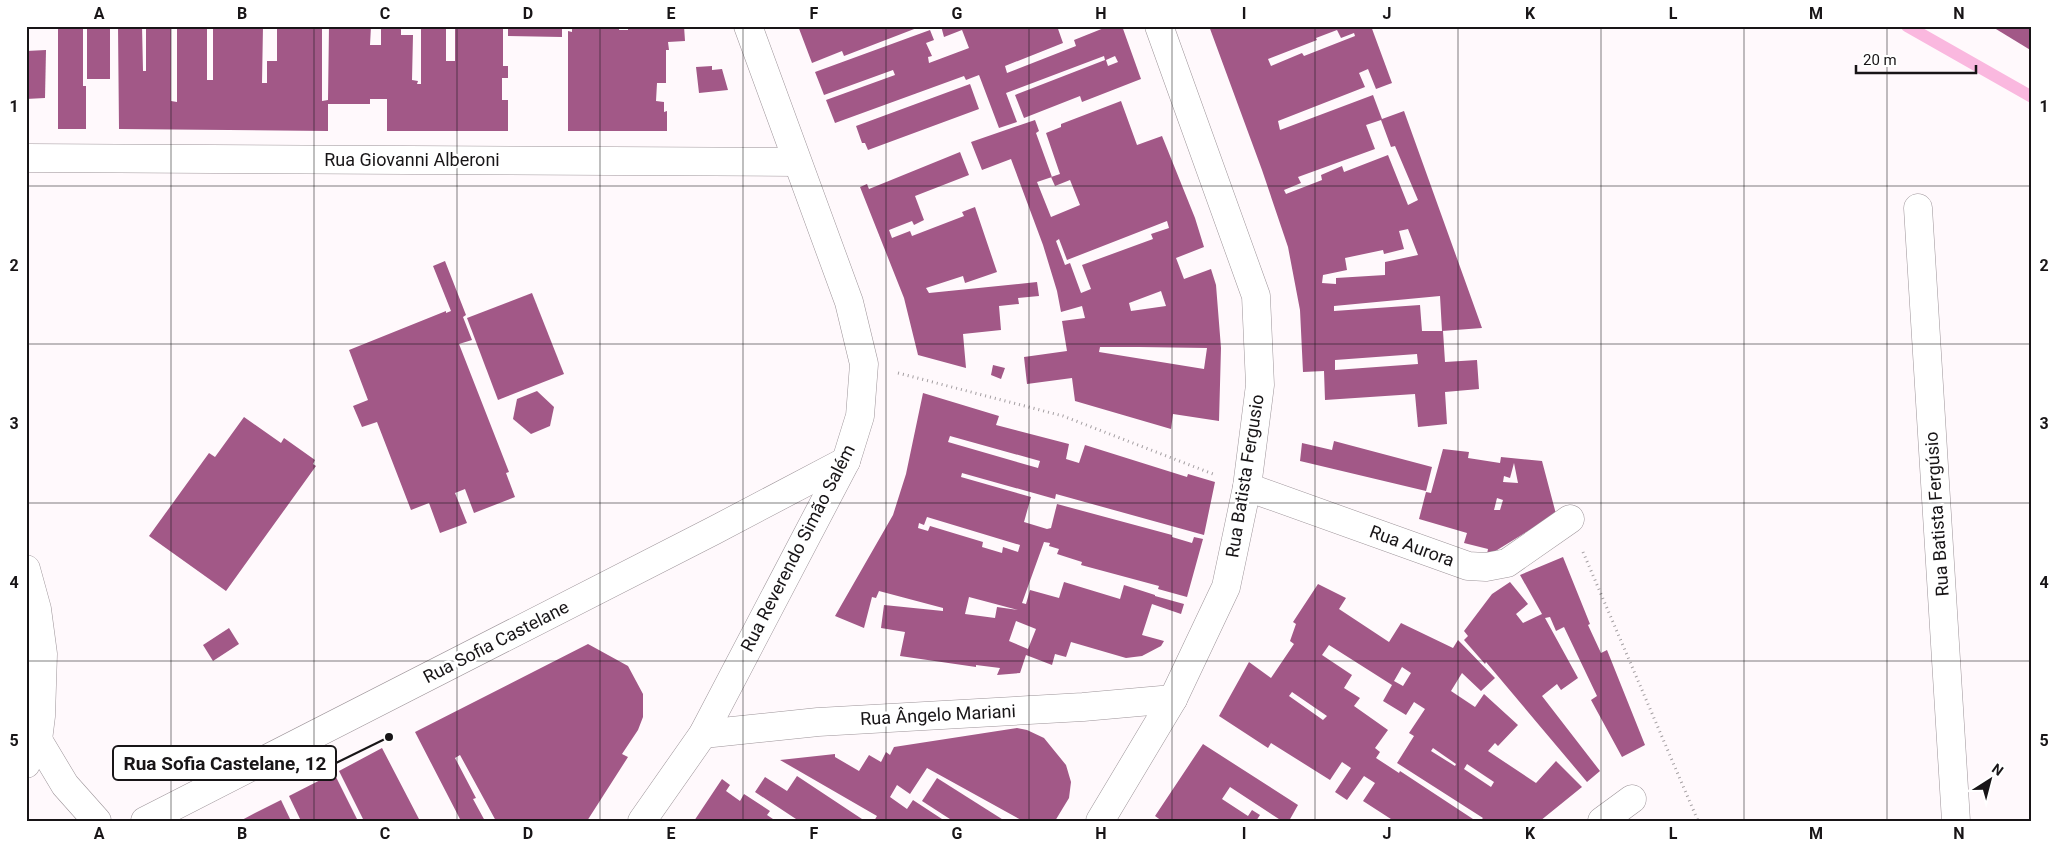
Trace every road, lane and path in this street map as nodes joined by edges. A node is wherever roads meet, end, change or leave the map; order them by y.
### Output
1 (748, 26) edge
2 (1159, 26) edge
3 (26, 158) edge
4 (797, 162) junction
5 (1918, 208) dead end
6 (864, 364) junction
7 (846, 461) junction
8 (1247, 487) junction
9 (1570, 519) joint
10 (26, 569) edge
11 (1173, 700) junction
12 (703, 734) junction
13 (38, 740) junction
14 (26, 764) edge
15 (1632, 799) dead end
16 (97, 821) edge
17 (145, 821) edge
18 (642, 821) edge
19 (1100, 821) edge
20 (1602, 821) edge
21 (1698, 821) edge
22 (1956, 821) edge

1 - 4 street, Rua Reverendo Simão Salém
2 - 8 street, Rua Batista Fergusio
3 - 4 street, Rua Giovanni Alberoni
4 - 6 street, Rua Reverendo Simão Salém
5 - 22 street, Rua Batista Fergúsio
6 - 7 street, Rua Reverendo Simão Salém
6 - 8 path
7 - 12 street, Rua Reverendo Simão Salém
7 - 17 street, Rua Sofia Castelane
8 - 9 street, Rua Aurora
8 - 11 street, Rua Batista Fergusio
9 - 21 path
10 - 13 street
11 - 12 street, Rua Ângelo Mariani
11 - 19 street, Rua Batista Fergusio
12 - 18 street, Rua Reverendo Simão Salém
13 - 14 street
13 - 16 street
15 - 20 street

